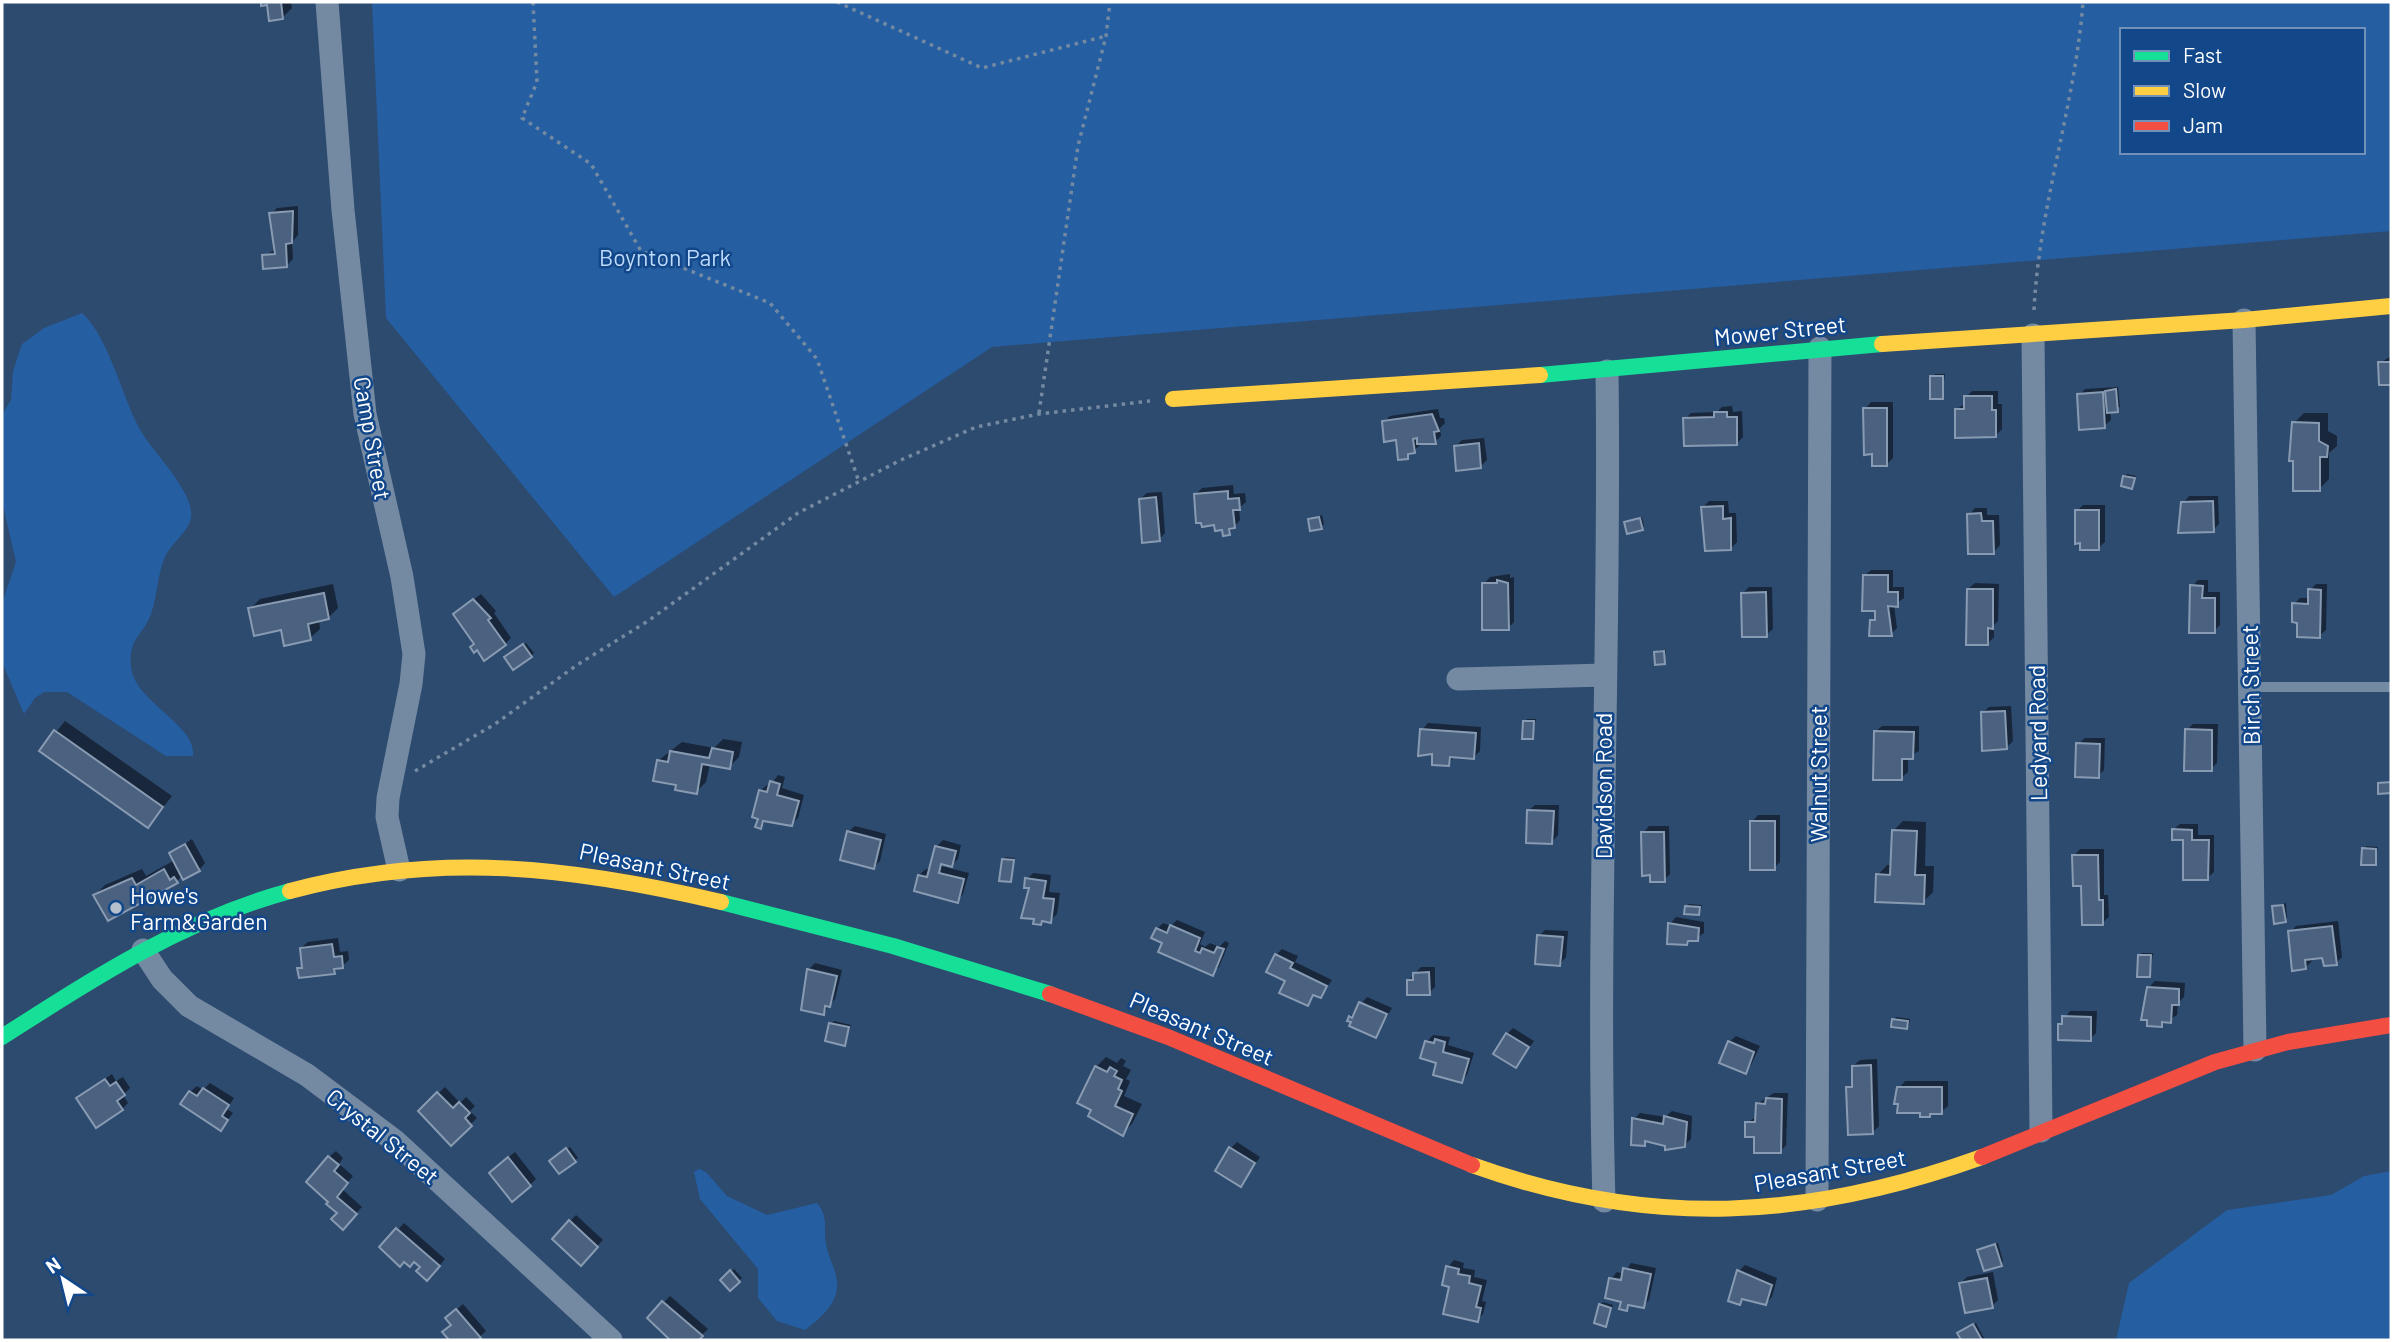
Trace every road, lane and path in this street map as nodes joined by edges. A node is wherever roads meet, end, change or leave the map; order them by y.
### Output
1 (327, 2) edge
2 (533, 2) edge
3 (837, 2) edge
4 (1110, 2) edge
5 (2083, 2) edge
6 (1106, 36) junction
7 (2391, 306) edge
8 (2244, 320) junction
9 (2033, 335) junction
10 (1820, 348) junction
11 (1607, 371) junction
12 (1172, 399) joint
13 (1039, 414) junction
14 (859, 482) junction
15 (1604, 675) junction
16 (1458, 679) dead end
17 (2250, 687) junction
18 (2391, 688) edge
19 (390, 784) junction
20 (400, 870) junction
21 (143, 950) junction
22 (2391, 1025) edge
23 (2, 1037) edge
24 (2255, 1050) junction
25 (2041, 1131) junction
26 (1817, 1200) junction
27 (1604, 1201) junction
28 (611, 1340) edge

1 - 19 street, Camp Street
2 - 14 path
3 - 6 path
4 - 6 path
5 - 9 path
6 - 13 path
7 - 8 main road, Mower Street
8 - 9 main road, Mower Street
8 - 17 street, Birch Street
9 - 10 main road, Mower Street
9 - 25 street, Ledyard Road
10 - 11 main road, Mower Street
10 - 26 street, Walnut Street
11 - 12 main road, Mower Street
11 - 15 street, Davidson Road
12 - 13 path
13 - 14 path
14 - 19 path
15 - 16 street
15 - 27 street, Davidson Road
17 - 18 lane
17 - 24 street, Birch Street
19 - 20 street, Camp Street
20 - 21 main road, Pleasant Street
20 - 27 main road, Pleasant Street
21 - 23 main road, Pleasant Street
21 - 28 street, Crystal Street
22 - 24 main road, Pleasant Street
24 - 25 main road, Pleasant Street
25 - 26 main road, Pleasant Street
26 - 27 main road, Pleasant Street

